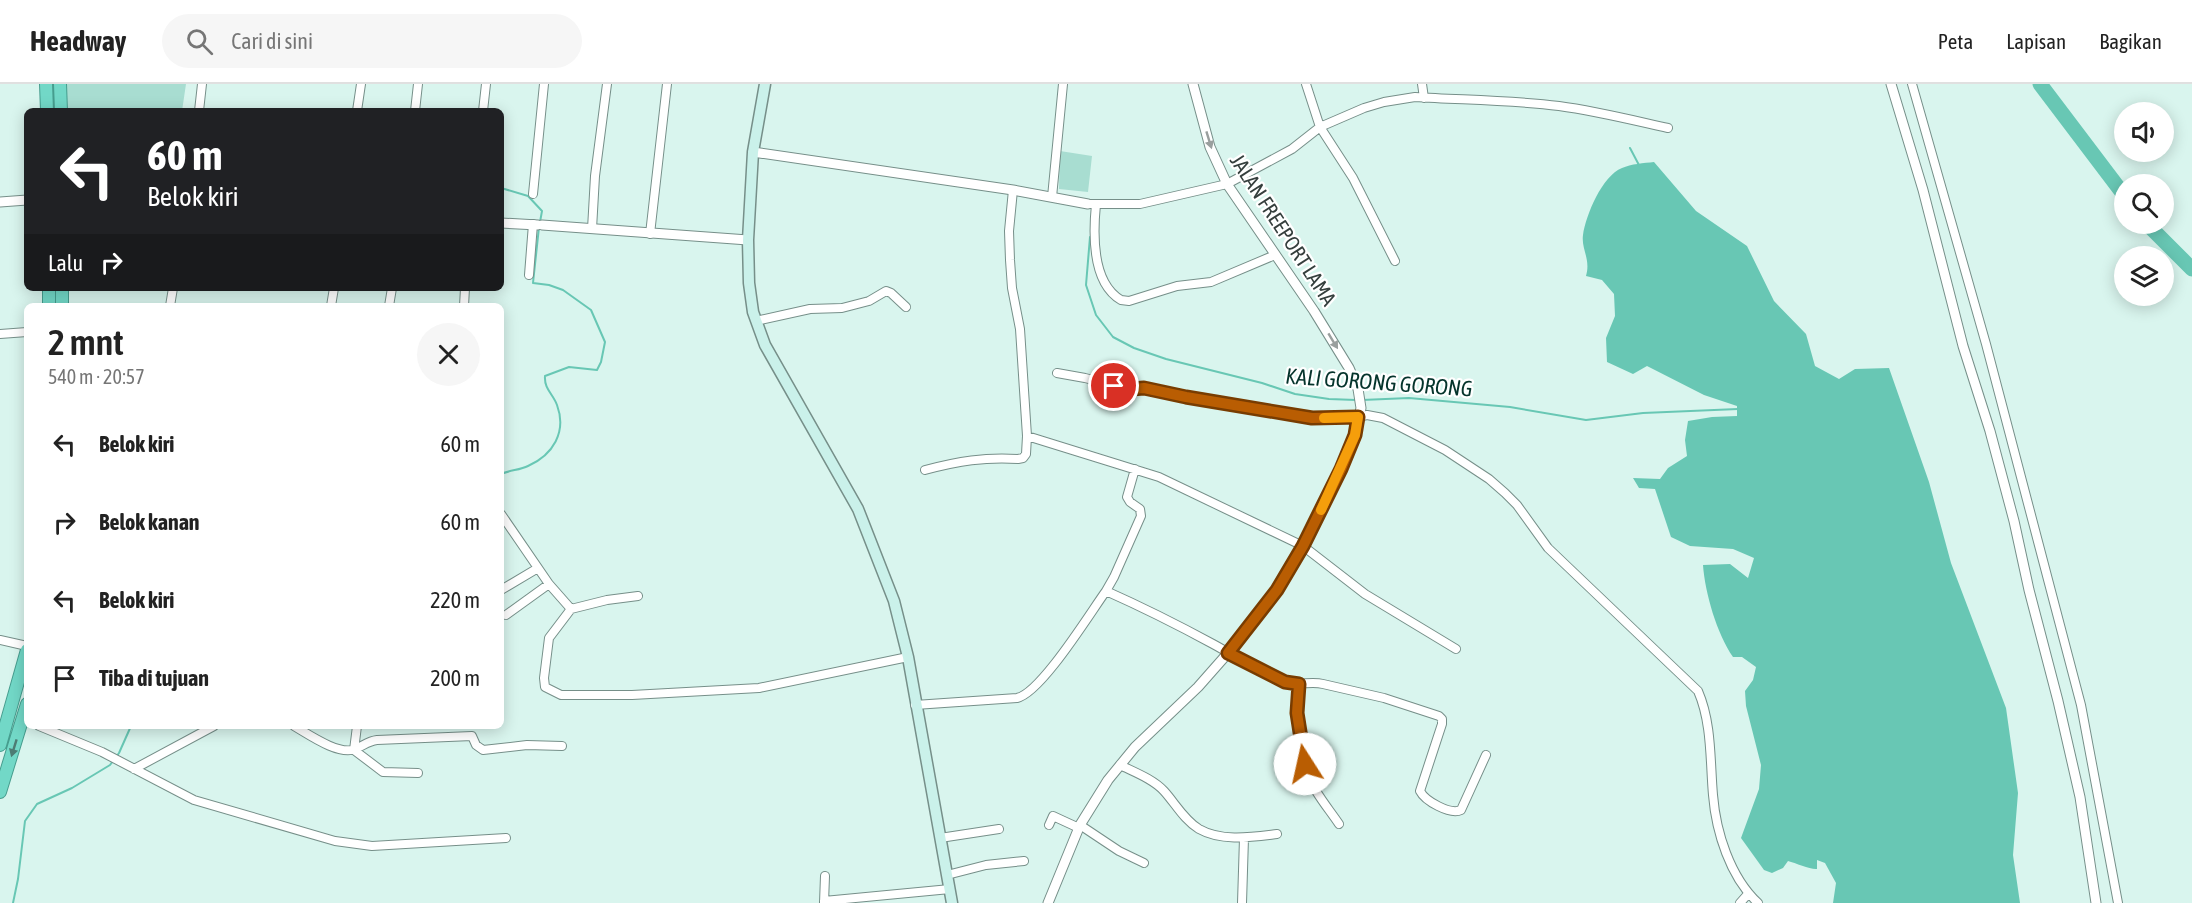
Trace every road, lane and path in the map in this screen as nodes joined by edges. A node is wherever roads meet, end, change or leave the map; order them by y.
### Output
1 (46, 84) edge
2 (60, 84) edge
3 (202, 84) edge
4 (361, 84) edge
5 (418, 84) edge
6 (486, 84) edge
7 (544, 84) edge
8 (607, 84) edge
9 (667, 84) edge
10 (765, 84) edge
11 (1063, 84) edge
12 (1193, 84) edge
13 (1306, 84) edge
14 (1422, 84) edge
15 (1891, 84) edge
16 (1912, 84) edge
17 (1419, 98) junction
18 (47, 108) edge
19 (60, 108) edge
20 (199, 108) edge
21 (357, 108) edge
22 (415, 108) edge
23 (483, 108) edge
24 (1320, 127) junction
25 (1668, 128) dead end
26 (753, 152) junction
27 (1227, 184) junction
28 (1013, 190) junction
29 (533, 194) dead end
30 (1052, 197) junction
31 (24, 200) edge
32 (0, 202) edge
33 (1092, 204) junction
34 (504, 223) edge
35 (538, 225) junction
36 (592, 229) junction
37 (650, 234) junction
38 (748, 240) junction
39 (1275, 255) junction
40 (1395, 261) dead end
41 (529, 274) dead end
42 (906, 307) dead end
43 (756, 321) junction
44 (24, 332) edge
45 (0, 334) edge
46 (1057, 373) dead end
47 (1360, 412) junction
48 (1027, 436) junction
49 (1135, 469) junction
50 (926, 470) dead end
51 (504, 518) edge
52 (1303, 546) junction
53 (538, 568) junction
54 (549, 584) junction
55 (504, 588) edge
56 (1106, 591) junction
57 (638, 596) dead end
58 (571, 609) junction
59 (506, 615) dead end
60 (0, 640) edge
61 (24, 647) edge
62 (1456, 649) dead end
63 (1228, 653) junction
64 (908, 657) junction
65 (24, 659) edge
66 (1299, 684) junction
67 (915, 705) junction
68 (24, 723) edge
69 (46, 729) edge
70 (208, 729) edge
71 (300, 729) edge
72 (357, 729) edge
73 (471, 729) edge
74 (472, 736) junction
75 (0, 745) edge
76 (562, 746) dead end
77 (354, 750) junction
78 (1486, 755) dead end
79 (1120, 765) junction
80 (134, 769) junction
81 (418, 773) dead end
82 (0, 792) edge
83 (1339, 824) dead end
84 (1049, 825) dead end
85 (1079, 826) junction
86 (999, 829) dead end
87 (1277, 834) dead end
88 (506, 838) dead end
89 (940, 838) junction
90 (1244, 838) junction
91 (1024, 861) dead end
92 (1144, 863) dead end
93 (947, 874) junction
94 (825, 876) dead end
95 (950, 889) junction
96 (1748, 894) junction
97 (824, 902) edge
98 (952, 903) edge
99 (1048, 903) edge
100 (1242, 903) edge
101 (1740, 903) edge
102 (1758, 903) edge
103 (2096, 903) edge
104 (2118, 903) edge

1 - 18 highway
2 - 19 highway
3 - 20 street
4 - 21 street
5 - 22 street
6 - 23 street
7 - 29 street
8 - 36 street
9 - 37 street
10 - 26 main road
11 - 30 street
12 -> 27 street, JALAN FREEPORT LAMA
13 - 24 street
14 - 17 street
15 - 103 street
16 - 104 street
17 - 24 street
17 - 25 street
24 - 27 street
24 - 40 street
26 - 28 street
26 - 38 main road
27 - 33 street
27 - 39 street, JALAN FREEPORT LAMA
28 - 30 street
28 - 48 street
30 - 33 street
31 - 32 street
33 - 39 street
34 - 35 street
35 - 36 street
35 - 41 street
36 - 37 street
37 - 38 street
38 - 43 main road
39 -> 47 street, JALAN FREEPORT LAMA
42 - 43 street
43 - 64 main road
44 - 45 street
46 - 47 street
47 - 52 street
47 - 96 street
48 - 49 street
48 - 50 street
49 - 52 street
49 - 56 street
51 - 53 street
52 - 62 street
52 - 63 street
53 - 54 street
53 - 55 street
54 - 58 street
54 - 59 street
56 - 63 street
56 - 67 street
57 - 58 street
58 - 64 street
60 - 61 street
63 - 66 street
63 - 79 street
64 - 67 main road
65 - 75 highway
66 - 78 street
66 - 83 street
67 - 89 main road
68 -> 82 highway
69 - 80 street
70 - 80 street
71 - 77 street
72 - 77 street
73 - 74 street
74 - 76 street
74 - 77 street
77 - 81 street
79 - 85 street
79 - 90 street
80 - 88 street
84 - 85 street
85 - 92 street
85 - 99 street
86 - 89 street
87 - 90 street
89 - 93 main road
90 - 100 street
91 - 93 street
93 - 95 main road
94 - 97 street
95 - 97 street
95 - 98 main road
96 - 101 street
96 - 102 street

